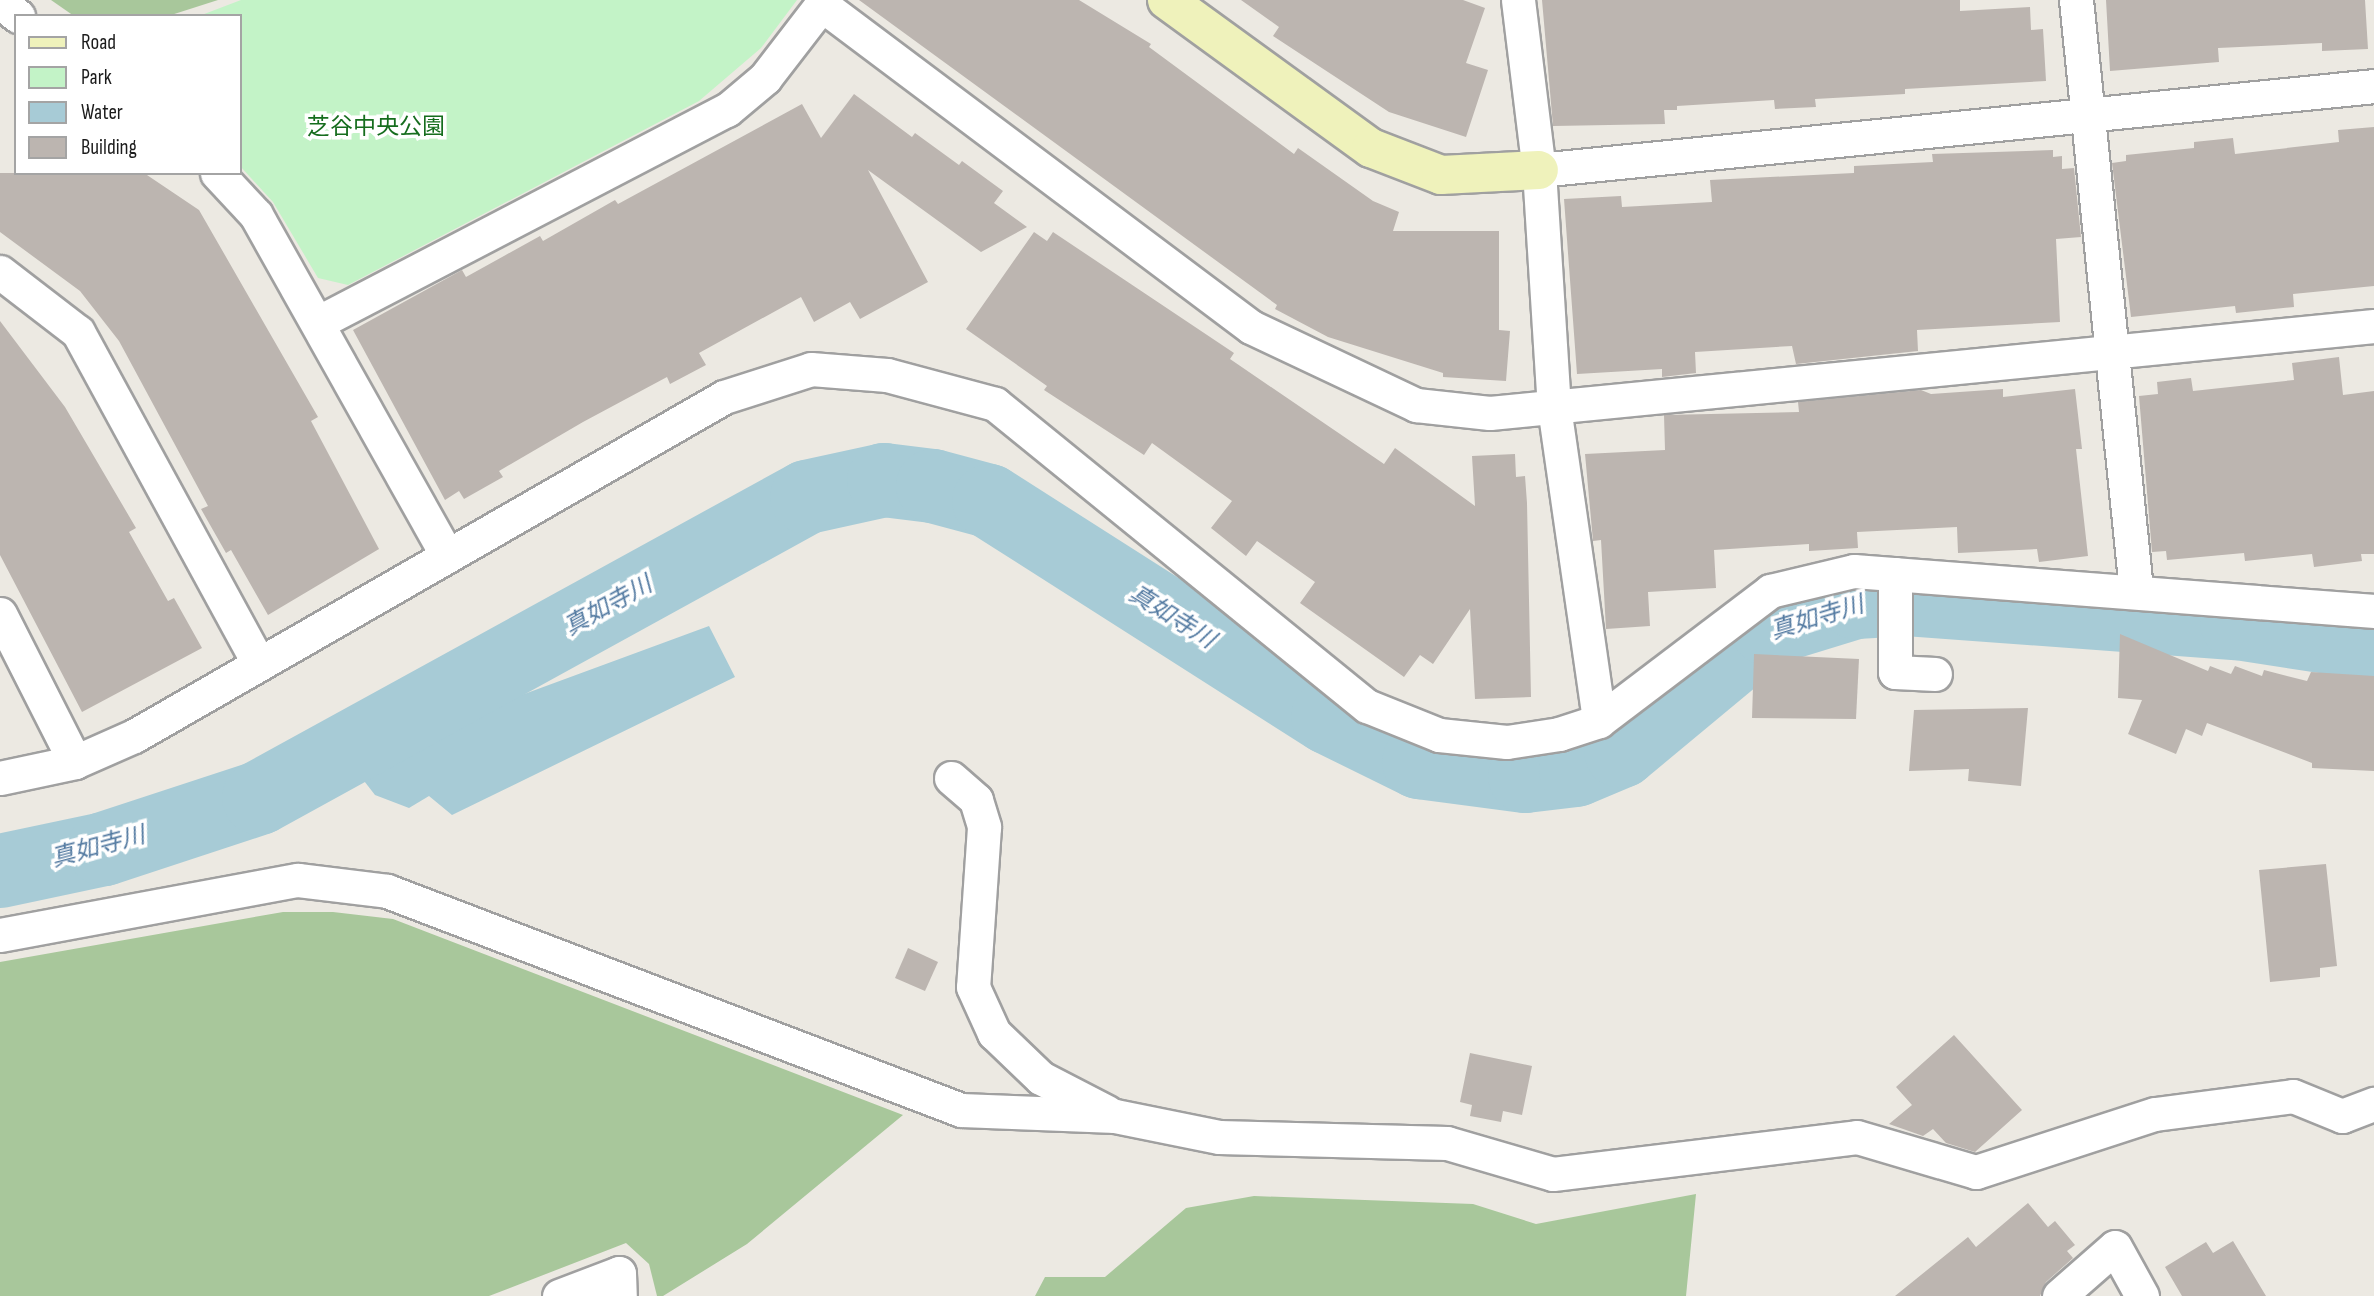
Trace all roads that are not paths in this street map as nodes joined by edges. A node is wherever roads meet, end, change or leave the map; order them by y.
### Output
1 (1167, 0) edge
2 (1518, 0) edge
3 (2076, 0) edge
4 (0, 2) edge
5 (824, 2) edge
6 (16, 14) edge
7 (2374, 86) edge
8 (2087, 114) junction
9 (1539, 170) junction
10 (219, 175) edge
11 (0, 272) edge
12 (319, 322) junction
13 (2374, 326) edge
14 (2112, 352) junction
15 (1555, 407) junction
16 (446, 554) junction
17 (1895, 573) junction
18 (2136, 590) junction
19 (2374, 611) edge
20 (0, 614) edge
21 (259, 664) junction
22 (1936, 674) dead end
23 (1599, 721) junction
24 (75, 762) junction
25 (0, 778) edge
26 (951, 778) dead end
27 (0, 935) edge
28 (2374, 1104) edge
29 (1115, 1116) junction
30 (559, 1296) edge
31 (620, 1296) edge
32 (2059, 1296) edge
33 (2142, 1296) edge

1 - 9 street
2 - 9 street
3 - 8 street
4 - 6 street
5 - 12 street
5 - 15 street
7 - 8 street
8 - 9 street
8 - 14 street
9 - 15 street
10 - 12 street
11 - 21 street
12 - 16 street
13 - 14 street
14 - 15 street
14 - 18 street
15 - 23 street
16 - 21 street
16 - 23 street
17 - 18 street
17 - 22 street
17 - 23 street
18 - 19 street
20 - 24 street
21 - 24 street
24 - 25 street
26 - 29 street
27 - 29 street
28 - 29 street
30 - 31 street
32 - 33 street

